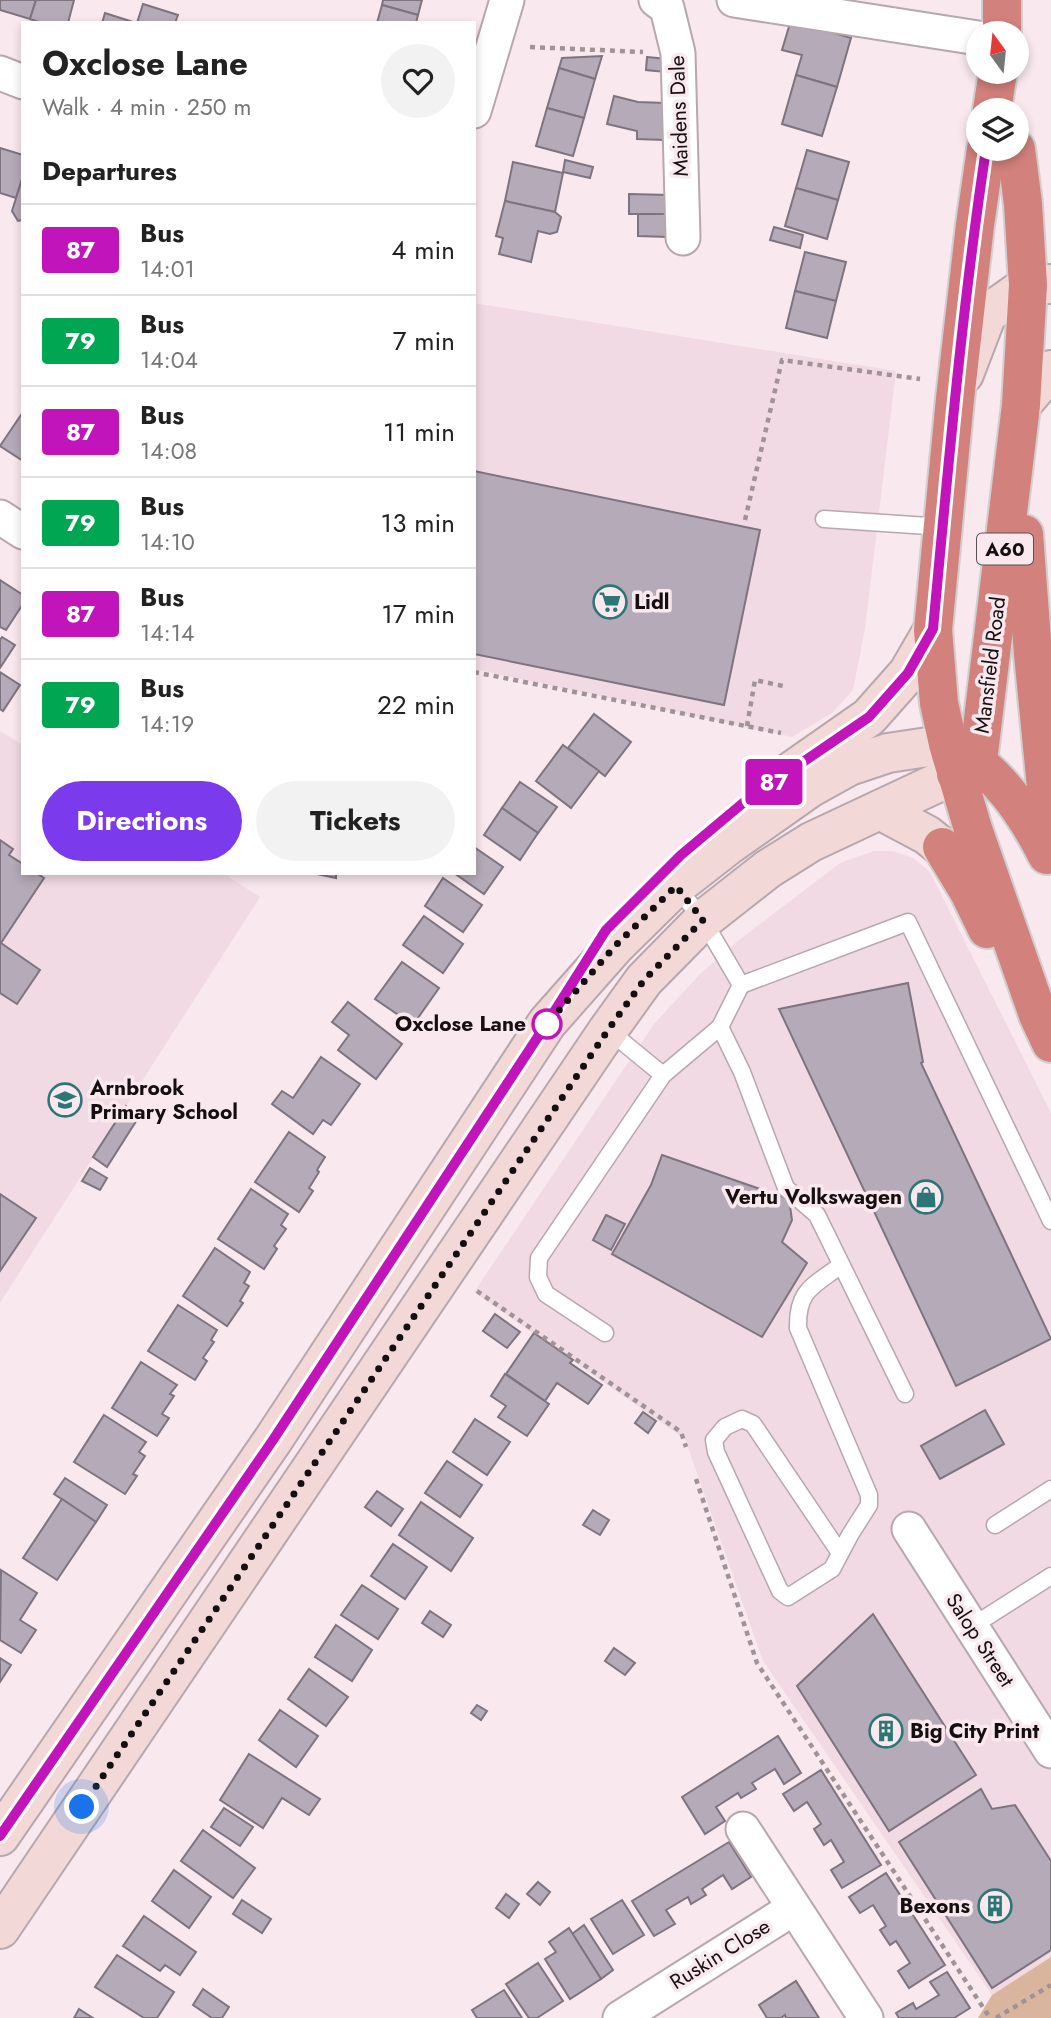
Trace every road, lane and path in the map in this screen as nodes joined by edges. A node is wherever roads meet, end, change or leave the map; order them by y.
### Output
1 (507, 0) edge
2 (656, 0) edge
3 (734, 0) edge
4 (1002, 0) edge
5 (1002, 21) edge
6 (966, 35) edge
7 (494, 45) junction
8 (678, 53) junction
9 (0, 73) edge
10 (21, 81) edge
11 (476, 104) edge
12 (984, 161) edge
13 (1018, 161) edge
14 (683, 238) dead end
15 (1040, 284) edge
16 (1051, 370) edge
17 (956, 391) junction
18 (1021, 405) junction
19 (1017, 445) junction
20 (0, 517) edge
21 (824, 519) dead end
22 (745, 520) dead end
23 (943, 527) junction
24 (21, 531) edge
25 (933, 629) junction
26 (476, 672) edge
27 (783, 687) dead end
28 (747, 726) junction
29 (785, 733) dead end
30 (961, 760) junction
31 (880, 810) junction
32 (1051, 838) edge
33 (942, 847) joint
34 (1051, 863) edge
35 (676, 886) junction
36 (703, 920) junction
37 (741, 985) junction
38 (547, 1023) junction
39 (720, 1027) junction
40 (1045, 1029) edge
41 (608, 1030) junction
42 (663, 1075) junction
43 (1051, 1221) edge
44 (842, 1265) junction
45 (446, 1270) junction
46 (605, 1334) dead end
47 (905, 1394) dead end
48 (690, 1458) dead end
49 (694, 1470) dead end
50 (1051, 1489) edge
51 (995, 1525) dead end
52 (909, 1529) dead end
53 (841, 1553) junction
54 (1051, 1576) edge
55 (971, 1627) junction
56 (1051, 1751) edge
57 (743, 1829) dead end
58 (0, 1836) edge
59 (794, 1908) junction
60 (0, 1929) edge
61 (1051, 1986) edge
62 (641, 2012) edge
63 (866, 2018) edge
64 (990, 2018) edge
65 (996, 2018) edge

1 - 7 street
2 - 8 street, Maidens Dale
3 - 6 street
4 - 5 highway
7 - 8 path
7 - 11 street
8 - 14 street, Maidens Dale
9 - 10 street
12 - 17 highway, Mansfield Road / A60
13 - 15 highway, Mansfield Road / A60
15 - 17 main road
15 - 18 highway, Mansfield Road / A60
16 - 18 main road
17 - 22 path
17 - 23 highway, Mansfield Road / A60
18 - 19 highway, Mansfield Road / A60
19 - 30 highway, Mansfield Road / A60
19 - 32 highway, Mansfield Road / A60
20 - 24 street
21 - 23 lane
23 - 25 highway, Mansfield Road / A60
25 - 30 highway, Mansfield Road / A60
25 - 38 main road
26 - 28 path
27 - 28 path
28 - 29 path
30 - 31 main road
30 - 34 highway, Mansfield Road
30 - 35 main road
30 - 40 highway, Mansfield Road / A60
31 - 33 main road
31 - 36 main road
33 - 40 highway, A60
35 - 36 lane
35 - 38 main road
36 - 37 lane
36 - 41 main road
37 - 39 lane
37 - 43 lane
38 - 58 main road
39 - 42 lane
39 - 44 lane
41 - 42 lane
41 - 45 main road
42 - 46 lane
44 - 47 lane
44 - 53 lane
45 - 48 path
45 - 60 main road
49 - 64 path
50 - 51 lane
52 - 55 street, Salop Street
53 - 53 lane
54 - 55 lane
55 - 56 street, Salop Street
57 - 59 street, Ruskin Close
59 - 62 street, Ruskin Close
59 - 63 street, Ruskin Close
61 - 65 path

